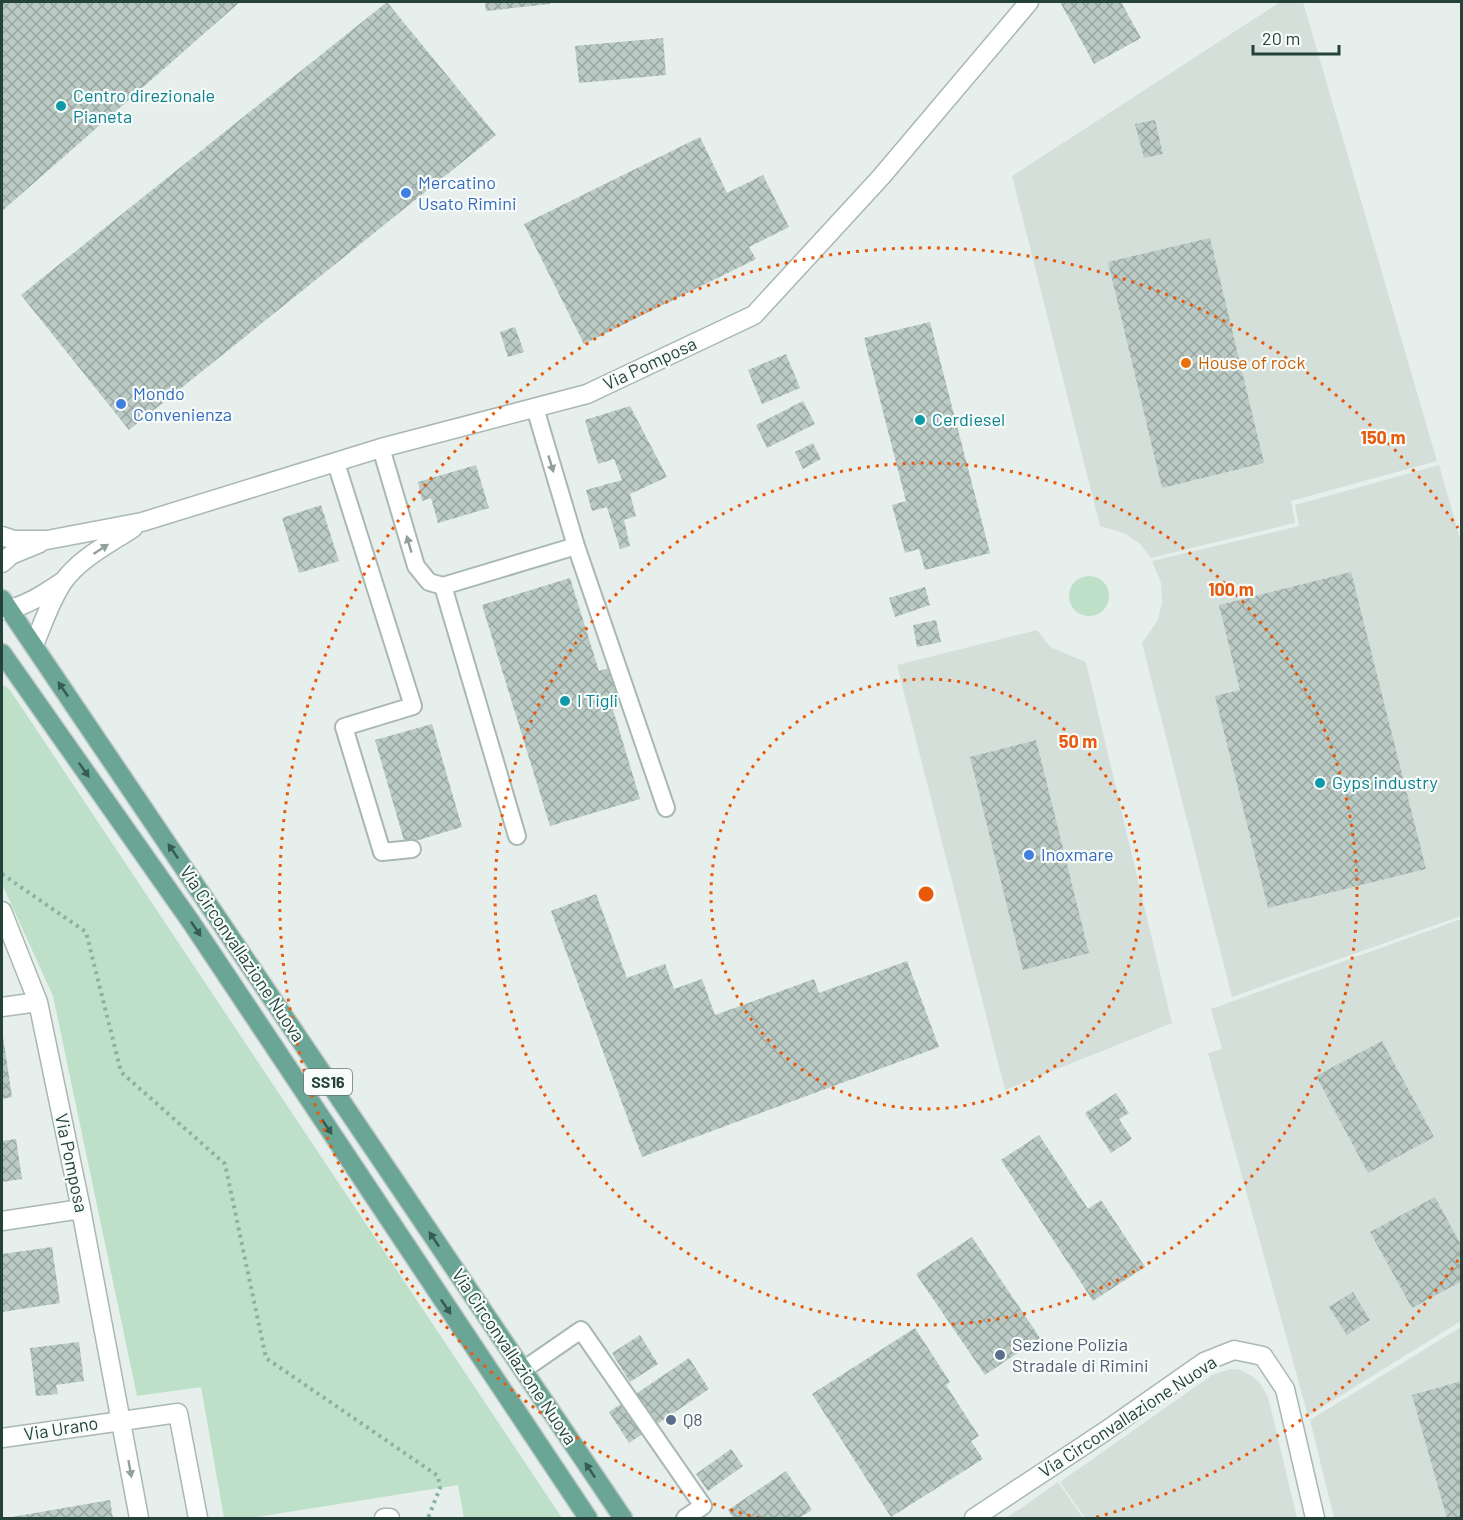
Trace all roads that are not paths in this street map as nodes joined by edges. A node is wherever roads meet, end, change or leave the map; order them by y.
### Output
1 (1029, 2) edge
2 (535, 408) junction
3 (381, 448) junction
4 (336, 463) junction
5 (142, 522) junction
6 (2, 536) edge
7 (47, 540) junction
8 (576, 546) junction
9 (2, 563) edge
10 (64, 581) junction
11 (443, 586) junction
12 (4, 606) edge
13 (34, 645) junction
14 (2, 653) edge
15 (666, 808) dead end
16 (517, 836) dead end
17 (411, 849) dead end
18 (2, 911) edge
19 (38, 1002) junction
20 (2, 1007) edge
21 (81, 1209) junction
22 (2, 1221) edge
23 (523, 1370) junction
24 (121, 1420) junction
25 (2, 1438) edge
26 (139, 1518) edge
27 (198, 1518) edge
28 (384, 1518) edge
29 (390, 1518) edge
30 (588, 1518) edge
31 (623, 1518) edge
32 (685, 1518) edge
33 (974, 1518) edge
34 (1315, 1518) edge

1 - 2 street, Via Pomposa
2 - 3 street, Via Pomposa
2 -> 8 lane
3 - 4 street, Via Pomposa
11 -> 3 lane
4 - 5 street, Via Pomposa
4 - 17 lane
5 - 7 street, Via Pomposa
10 -> 5 street, Via Pomposa
6 - 7 street, Via Pomposa
7 - 9 street, Via Pomposa
8 - 11 lane
8 - 15 lane
10 - 12 street, Via Pomposa
10 - 13 street, Via Pomposa
11 - 16 lane
12 - 13 main road, Via Circonvallazione Nuova / SS16
23 -> 13 main road, Via Circonvallazione Nuova / SS16
14 -> 30 main road, Via Circonvallazione Nuova / SS16
18 - 19 street, Via Pomposa
19 - 20 street
19 - 21 street, Via Pomposa
21 - 22 street
21 - 24 street, Via Pomposa
31 -> 23 main road, Via Circonvallazione Nuova / SS16
23 - 32 lane
24 - 25 street, Via Urano
24 -> 26 street, Via Pomposa
24 - 27 street
28 - 29 street
33 - 34 street, Via Circonvallazione Nuova

